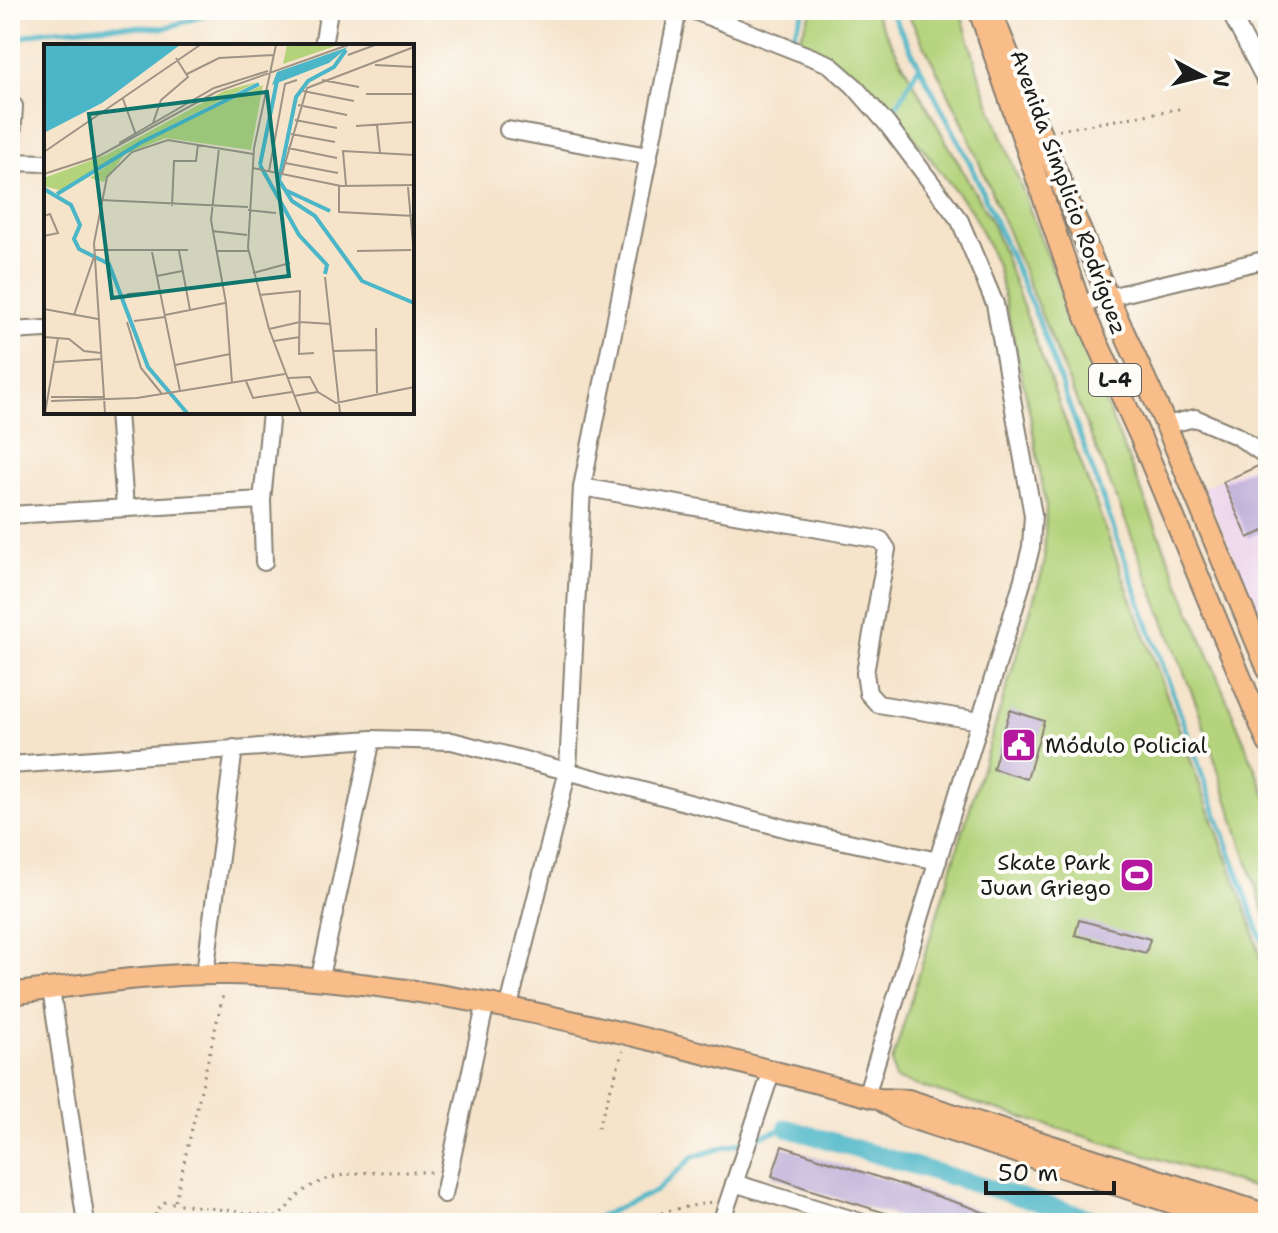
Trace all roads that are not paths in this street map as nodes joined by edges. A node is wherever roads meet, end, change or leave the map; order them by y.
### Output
1 (329, 10) edge
2 (678, 10) edge
3 (692, 10) edge
4 (979, 10) edge
5 (991, 10) edge
6 (1229, 10) edge
7 (323, 44) edge
8 (1268, 85) edge
9 (14, 106) dead end
10 (508, 130) dead end
11 (648, 156) junction
12 (11, 162) edge
13 (44, 163) edge
14 (10, 171) edge
15 (1268, 259) edge
16 (1107, 295) junction
17 (1080, 304) junction
18 (44, 329) edge
19 (10, 331) edge
20 (118, 414) edge
21 (271, 414) edge
22 (1166, 425) junction
23 (1268, 457) edge
24 (582, 487) junction
25 (262, 500) junction
26 (125, 508) junction
27 (10, 515) edge
28 (264, 562) dead end
29 (1268, 670) edge
30 (980, 721) junction
31 (372, 739) junction
32 (1268, 743) edge
33 (234, 748) junction
34 (10, 765) edge
35 (568, 770) junction
36 (938, 861) junction
37 (205, 974) junction
38 (319, 981) junction
39 (51, 989) junction
40 (10, 994) edge
41 (486, 1002) junction
42 (509, 1006) junction
43 (771, 1073) junction
44 (872, 1097) junction
45 (444, 1194) dead end
46 (727, 1204) edge
47 (1268, 1215) edge
48 (86, 1223) edge
49 (863, 1223) edge
50 (1234, 1223) edge

1 - 7 street
2 - 11 street
3 - 30 street
4 - 17 main road, Avenida Simplicio Rodríguez / L-4
5 - 16 main road, Avenida Simplicio Rodríguez / L-4
6 - 8 street
9 - 12 street
10 - 11 street
11 - 24 street
12 - 13 street
12 - 14 street
15 - 16 street
16 - 17 street
16 - 22 main road, Avenida Simplicio Rodríguez / L-4
17 - 32 main road, Avenida Simplicio Rodríguez / L-4
18 - 19 street
20 - 26 street
21 - 25 street
22 - 23 street
22 - 29 main road, Avenida Simplicio Rodríguez / L-4
24 - 30 street
24 - 35 street
25 - 26 street
25 - 28 street
26 - 27 street
30 - 36 street
31 - 33 street
31 - 35 street
31 - 38 street
33 - 34 street
33 - 37 street
35 - 36 street
35 - 42 street
36 - 44 street
37 - 38 main road
37 - 39 main road
38 - 41 main road
39 - 40 main road
39 - 48 street
41 - 42 main road
41 - 45 street
42 - 43 main road
43 - 44 main road
43 - 46 street
44 - 47 main road
44 - 50 main road
46 - 49 street

